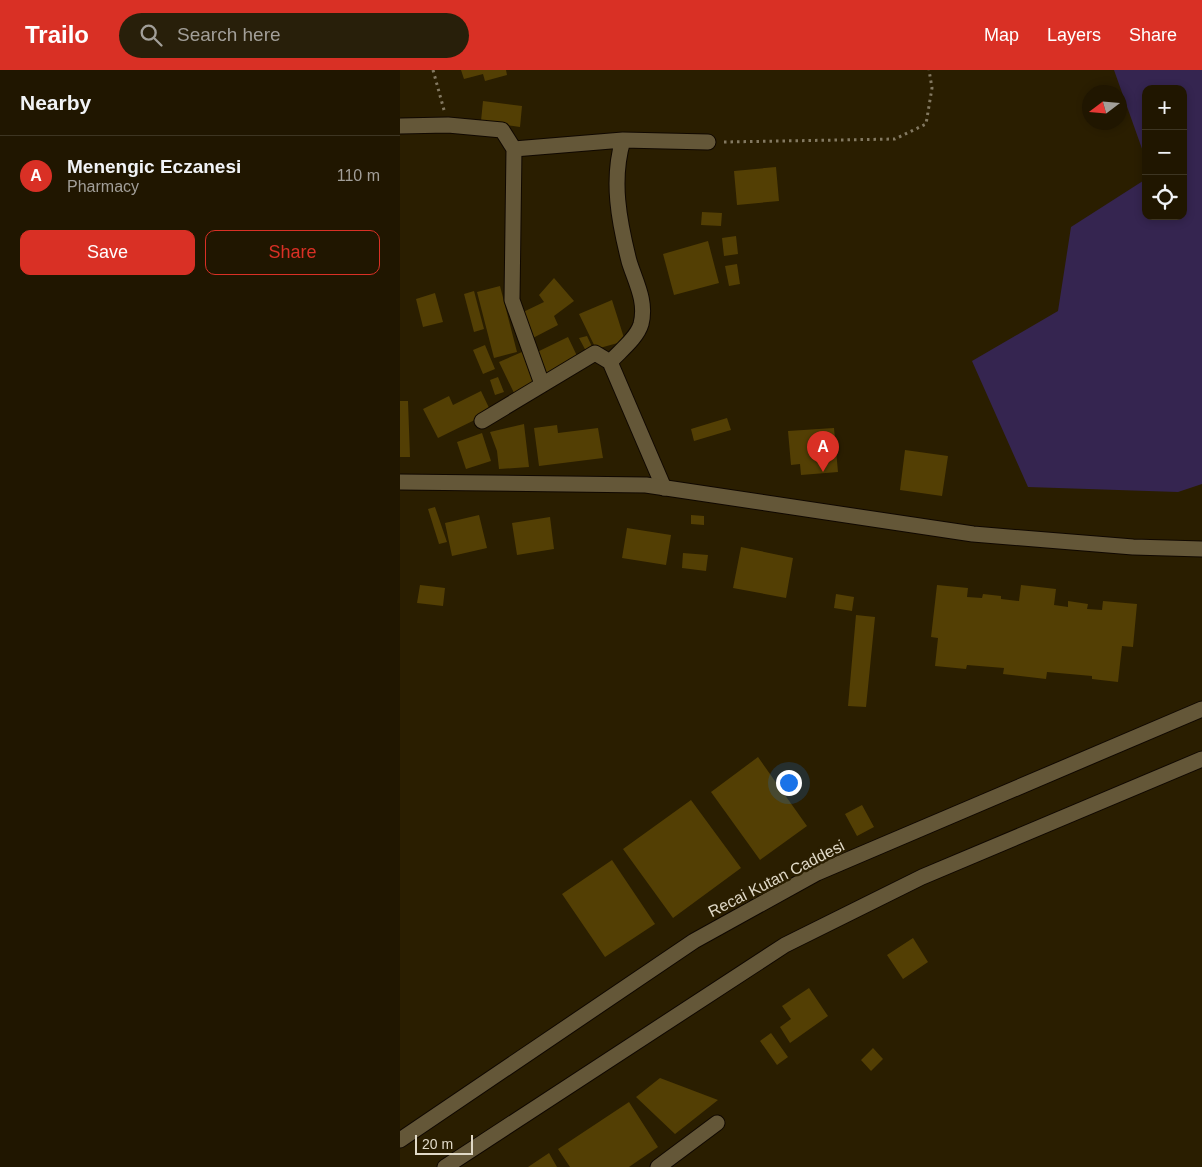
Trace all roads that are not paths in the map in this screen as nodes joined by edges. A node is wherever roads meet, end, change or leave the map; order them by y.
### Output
1 (400, 126) edge
2 (623, 140) junction
3 (708, 142) road end
4 (514, 149) junction
5 (610, 362) junction
6 (542, 384) junction
7 (482, 420) dead end
8 (400, 482) edge
9 (664, 488) junction
10 (1202, 539) edge
11 (1133, 547) junction
12 (1202, 549) edge
13 (1202, 709) edge
14 (1202, 759) edge
15 (718, 1123) dead end
16 (400, 1140) edge
17 (446, 1167) edge
18 (658, 1167) edge

1 - 4 street
2 - 3 street
2 - 4 street
2 - 5 street
4 - 6 street
5 - 6 street
5 - 9 street
6 - 7 street
8 - 9 street
9 - 11 street
10 - 11 street
11 - 12 street
13 - 16 street, Recai Kutan Caddesi
14 - 17 street
15 - 18 street

